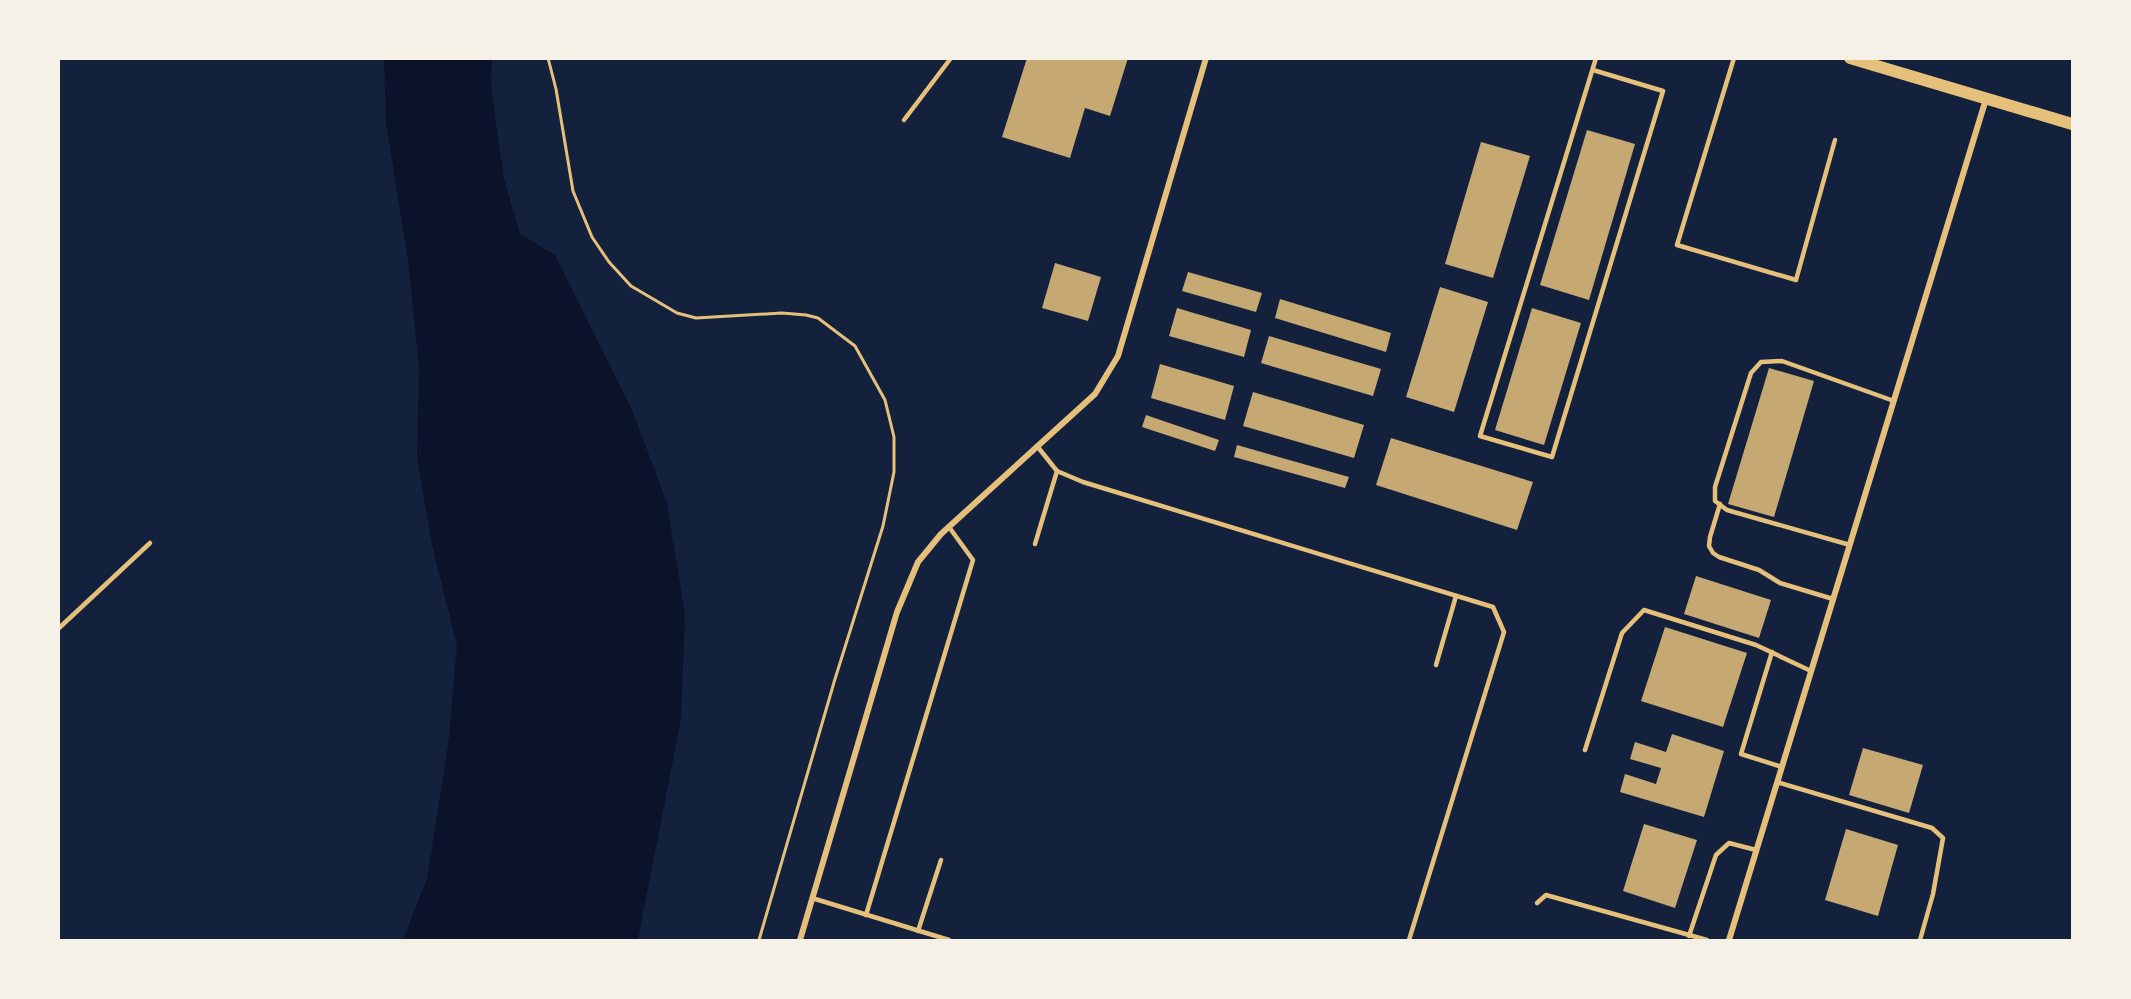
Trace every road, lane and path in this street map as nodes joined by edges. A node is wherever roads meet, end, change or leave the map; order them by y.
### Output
1 (548, 58) edge
2 (951, 58) edge
3 (1206, 58) edge
4 (1596, 58) edge
5 (1734, 58) edge
6 (1850, 58) edge
7 (1593, 70) junction
8 (1986, 99) junction
9 (904, 120) dead end
10 (2073, 124) edge
11 (1835, 140) dead end
12 (1894, 401) junction
13 (1037, 446) junction
14 (1057, 471) junction
15 (1720, 504) junction
16 (949, 527) junction
17 (150, 543) dead end
18 (1035, 544) dead end
19 (1850, 545) junction
20 (1456, 596) junction
21 (1833, 599) junction
22 (58, 629) edge
23 (1772, 652) junction
24 (1436, 665) dead end
25 (1811, 671) junction
26 (1585, 750) dead end
27 (1782, 767) junction
28 (1778, 782) junction
29 (1756, 850) junction
30 (941, 861) dead end
31 (812, 898) junction
32 (1537, 903) dead end
33 (866, 915) junction
34 (918, 931) junction
35 (1689, 936) junction
36 (759, 940) edge
37 (800, 940) edge
38 (949, 940) edge
39 (1409, 940) edge
40 (1707, 940) edge
41 (1729, 940) edge
42 (1920, 940) edge

1 - 36 path
2 - 9 lane
3 - 13 street
4 - 7 lane
5 - 11 lane
6 - 8 main road
7 - 7 lane
8 - 10 main road
8 - 12 street
12 - 15 lane
12 - 19 street
13 - 14 lane
13 - 16 street
14 - 18 lane
14 - 20 lane
15 - 19 lane
15 - 21 lane
16 - 31 street
16 - 33 lane
17 - 22 lane
19 - 21 street
20 - 24 lane
20 - 39 lane
21 - 25 street
23 - 25 lane
23 - 26 lane
23 - 27 lane
25 - 27 street
27 - 28 street
28 - 29 street
28 - 42 lane
29 - 35 lane
29 - 41 street
30 - 34 lane
31 - 33 lane
31 - 37 street
32 - 35 lane
33 - 34 lane
34 - 38 lane
35 - 40 lane

